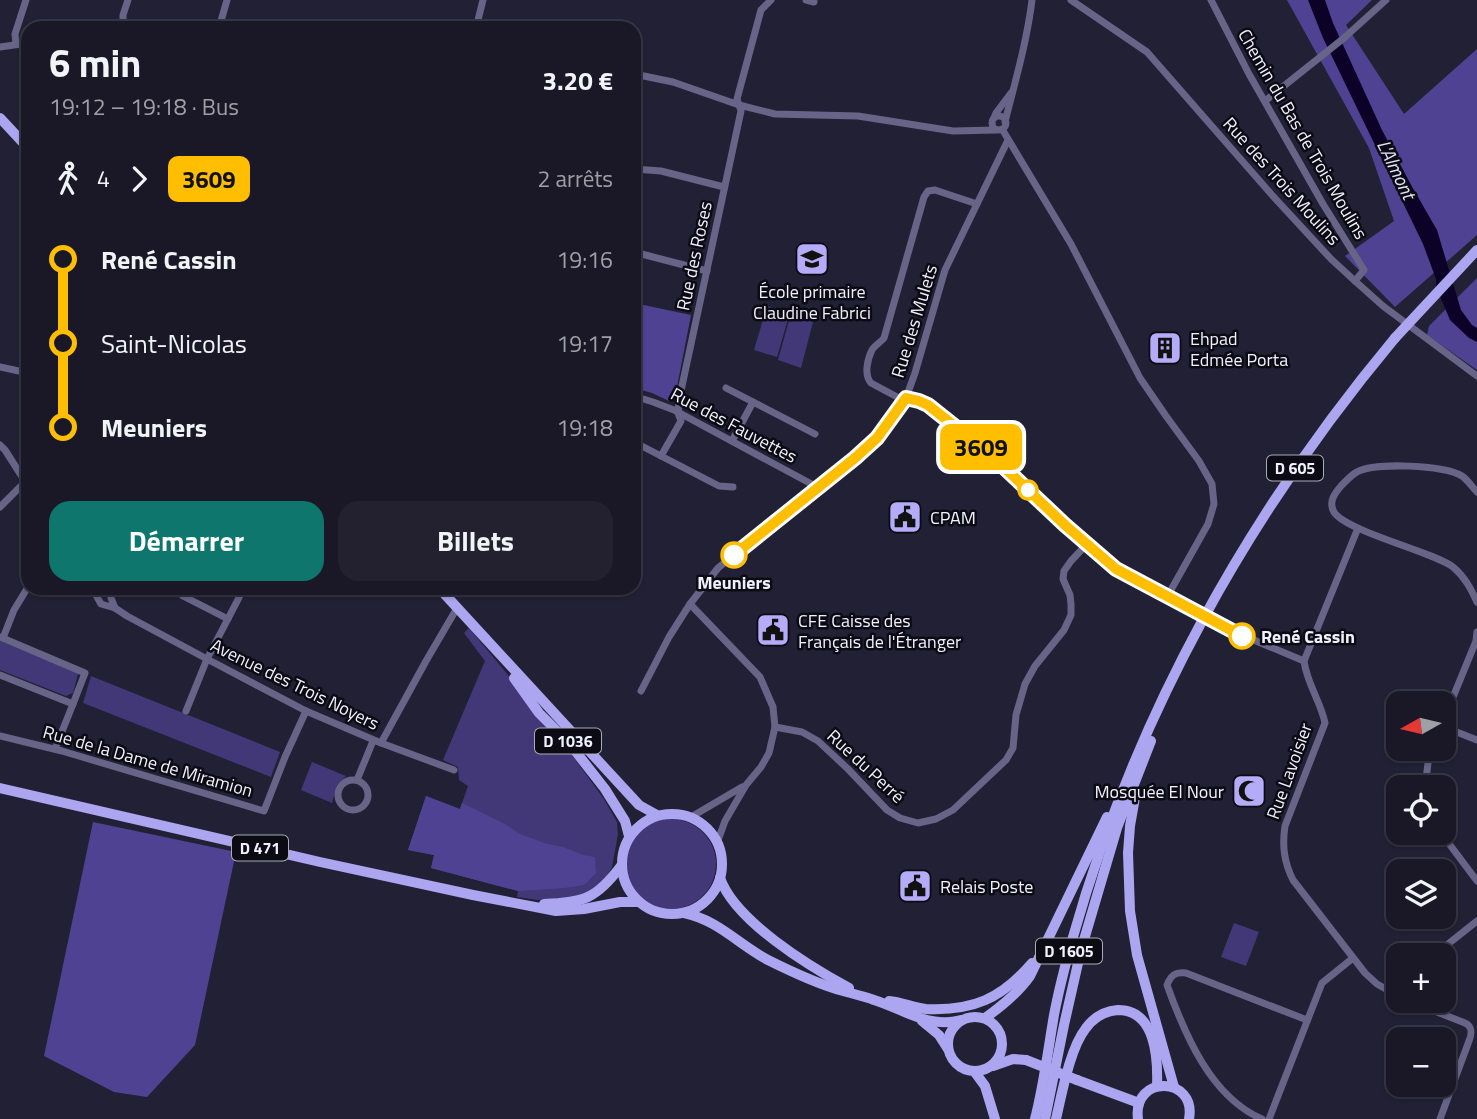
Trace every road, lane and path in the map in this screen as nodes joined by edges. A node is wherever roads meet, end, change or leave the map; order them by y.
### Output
1 (26, 0) edge
2 (128, 0) edge
3 (227, 0) edge
4 (483, 0) edge
5 (771, 0) edge
6 (1032, 0) edge
7 (1071, 0) edge
8 (1211, 0) edge
9 (1386, 0) edge
10 (122, 21) edge
11 (221, 21) edge
12 (478, 21) edge
13 (16, 44) junction
14 (21, 44) edge
15 (0, 47) edge
16 (641, 75) edge
17 (1011, 92) junction
18 (1265, 101) junction
19 (740, 105) junction
20 (0, 118) edge
21 (993, 119) junction
22 (1001, 127) junction
23 (971, 130) junction
24 (21, 140) edge
25 (1008, 140) junction
26 (641, 170) edge
27 (724, 187) junction
28 (977, 204) junction
29 (1477, 250) edge
30 (641, 254) edge
31 (1477, 260) edge
32 (707, 271) junction
33 (1355, 281) junction
34 (1397, 340) junction
35 (0, 367) edge
36 (21, 372) edge
37 (1477, 376) edge
38 (726, 388) dead end
39 (641, 398) edge
40 (906, 398) junction
41 (753, 402) junction
42 (678, 413) junction
43 (815, 434) dead end
44 (732, 440) junction
45 (0, 445) edge
46 (641, 446) edge
47 (661, 456) junction
48 (21, 473) edge
49 (733, 486) dead end
50 (21, 487) edge
51 (817, 487) junction
52 (1477, 492) edge
53 (0, 507) edge
54 (1358, 528) junction
55 (1087, 544) junction
56 (23, 595) edge
57 (96, 595) edge
58 (111, 595) edge
59 (240, 595) edge
60 (445, 595) edge
61 (184, 596) dead end
62 (1167, 597) junction
63 (1477, 602) edge
64 (690, 604) junction
65 (115, 608) junction
66 (457, 608) junction
67 (228, 619) junction
68 (1477, 632) edge
69 (1, 638) edge
70 (497, 652) junction
71 (207, 659) junction
72 (1304, 661) junction
73 (0, 675) edge
74 (641, 691) dead end
75 (1455, 691) edge
76 (73, 704) junction
77 (186, 711) dead end
78 (306, 711) junction
79 (775, 727) junction
80 (1456, 732) edge
81 (0, 736) edge
82 (1477, 740) edge
83 (377, 742) junction
84 (1149, 744) junction
85 (55, 749) junction
86 (454, 770) dead end
87 (357, 780) junction
88 (746, 785) junction
89 (1123, 787) junction
90 (0, 788) edge
91 (657, 815) junction
92 (691, 817) junction
93 (629, 836) junction
94 (718, 843) junction
95 (1450, 845) edge
96 (621, 866) junction
97 (720, 877) junction
98 (1477, 881) edge
99 (639, 902) junction
100 (520, 904) junction
101 (684, 912) junction
102 (1477, 921) edge
103 (1449, 943) edge
104 (1042, 952) junction
105 (1353, 958) junction
106 (1386, 989) edge
107 (863, 996) junction
108 (879, 1001) junction
109 (1440, 1013) edge
110 (985, 1018) junction
111 (919, 1019) junction
112 (961, 1020) junction
113 (1307, 1020) junction
114 (1002, 1036) junction
115 (948, 1050) junction
116 (1026, 1059) junction
117 (991, 1067) junction
118 (974, 1072) junction
119 (1157, 1086) junction
120 (1174, 1087) junction
121 (1139, 1102) junction
122 (995, 1119) edge
123 (1035, 1119) edge
124 (1045, 1119) edge
125 (1056, 1119) edge
126 (1138, 1119) edge
127 (1189, 1119) edge
128 (1262, 1119) edge
129 (1269, 1119) edge
130 (1440, 1119) edge

1 - 13 street
2 - 10 street
3 - 11 street
4 - 12 street
5 - 19 street, Rue des Roses
6 - 17 street
7 - 33 street, Rue des Trois Moulins
8 - 18 street, Chemin du Bas de Trois Moulins
9 - 18 street
13 - 14 street
13 - 15 street
16 - 19 street
17 - 21 street
17 - 22 street
18 - 33 street, Chemin du Bas de Trois Moulins
19 - 23 street
19 - 27 street, Rue des Roses
20 - 24 main road
21 - 22 street
21 - 22 street
21 - 23 street
22 - 23 street
22 - 25 street
25 - 28 street, Rue des Mulets
25 - 62 street
26 - 27 street
27 - 32 street, Rue des Roses
28 - 40 street, Rue des Mulets
28 - 40 street
29 - 34 main road, D 605, bridge
30 - 32 street
31 - 34 main road, D 605
32 - 42 street, Rue des Roses
33 - 37 street, Rue des Trois Moulins
34 - 84 main road, D 605
34 - 89 main road, D 605
35 - 36 street
38 - 41 street
39 - 42 street, Rue des Fauvettes
40 - 51 street, Rue des Mulets
40 - 55 street
41 - 43 street
41 - 44 street
42 - 44 street, Rue des Fauvettes
42 - 47 street, Rue des Roses
44 - 51 street, Rue des Fauvettes
45 - 48 street
46 - 47 street
47 - 49 street
50 - 53 street
51 - 64 street, Rue des Mulets
52 - 54 street
54 - 63 street
54 - 72 street
55 - 62 street
55 - 79 street, Rue du Perré
56 - 69 street
57 - 65 street, Avenue des Trois Noyers
58 - 65 street
59 - 67 street
60 - 66 main road, D 1036
61 - 67 street
62 - 72 street, bridge
64 - 74 street, Rue des Mulets
64 - 79 street
65 - 71 street, Avenue des Trois Noyers
66 - 70 main road, D 1036
66 - 83 street, Avenue des Trois Noyers
67 - 71 street
68 - 75 street
69 - 76 street
70 - 91 main road, D 1036
70 - 93 main road, D 1036
71 - 77 street
71 - 78 street, Avenue des Trois Noyers
72 - 105 street, Rue Lavoisier
73 - 76 street
76 - 85 street
78 - 83 street, Avenue des Trois Noyers
78 - 85 street, Rue de la Dame de Miramion
79 - 88 street
80 - 82 street
81 - 85 street, Rue de la Dame de Miramion
83 - 86 street
83 - 87 street
84 - 120 main road
84 - 124 main road, D 1605
87 - 87 street
88 - 92 street
88 - 94 street
89 - 104 main road
89 - 123 main road, D 1605
90 - 100 main road, D 471
91 - 92 main road
91 - 93 main road
92 - 94 main road
93 - 96 main road
94 - 97 main road
95 - 98 street
96 - 99 main road
96 - 100 main road, D 471
97 - 101 main road
97 - 107 main road
99 - 100 main road, D 471
99 - 101 main road
101 - 107 main road
102 - 103 street
104 - 108 main road
104 - 110 main road
105 - 106 street, Rue Lavoisier
105 - 113 street
107 - 108 main road
108 - 111 main road
109 - 130 street
110 - 112 main road
110 - 114 main road
111 - 112 main road
111 - 115 main road
112 - 115 main road
113 - 128 street
113 - 129 street
114 - 116 main road
114 - 117 main road
115 - 118 main road
116 - 117 main road
116 - 121 main road, bridge
117 - 118 main road
118 - 122 main road
119 - 120 main road
119 - 121 main road
119 - 125 main road
120 - 127 main road
121 - 126 main road

